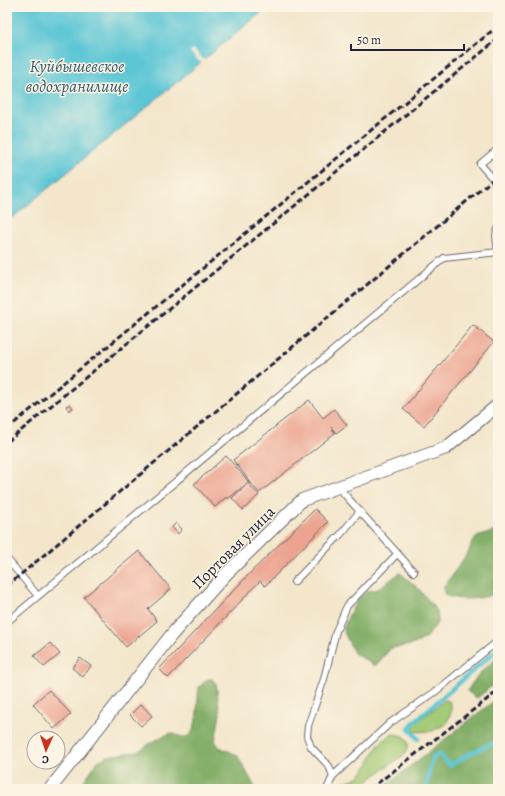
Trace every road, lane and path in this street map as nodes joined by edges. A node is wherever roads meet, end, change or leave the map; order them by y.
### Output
1 (498, 149) edge
2 (498, 191) edge
3 (498, 230) edge
4 (498, 253) edge
5 (498, 405) edge
6 (338, 487) junction
7 (360, 511) junction
8 (397, 554) junction
9 (7, 559) edge
10 (414, 572) dead end
11 (294, 582) dead end
12 (38, 596) junction
13 (7, 622) edge
14 (498, 641) edge
15 (333, 776) junction
16 (50, 789) edge
17 (327, 789) edge

1 - 2 lane
3 - 4 lane
4 - 12 lane
5 - 6 street, Портовая улица
6 - 7 lane
6 - 16 street, Портовая улица
7 - 8 lane
7 - 11 lane
8 - 10 lane
8 - 15 lane
9 - 12 lane
12 - 13 lane
14 - 15 lane
15 - 17 lane

